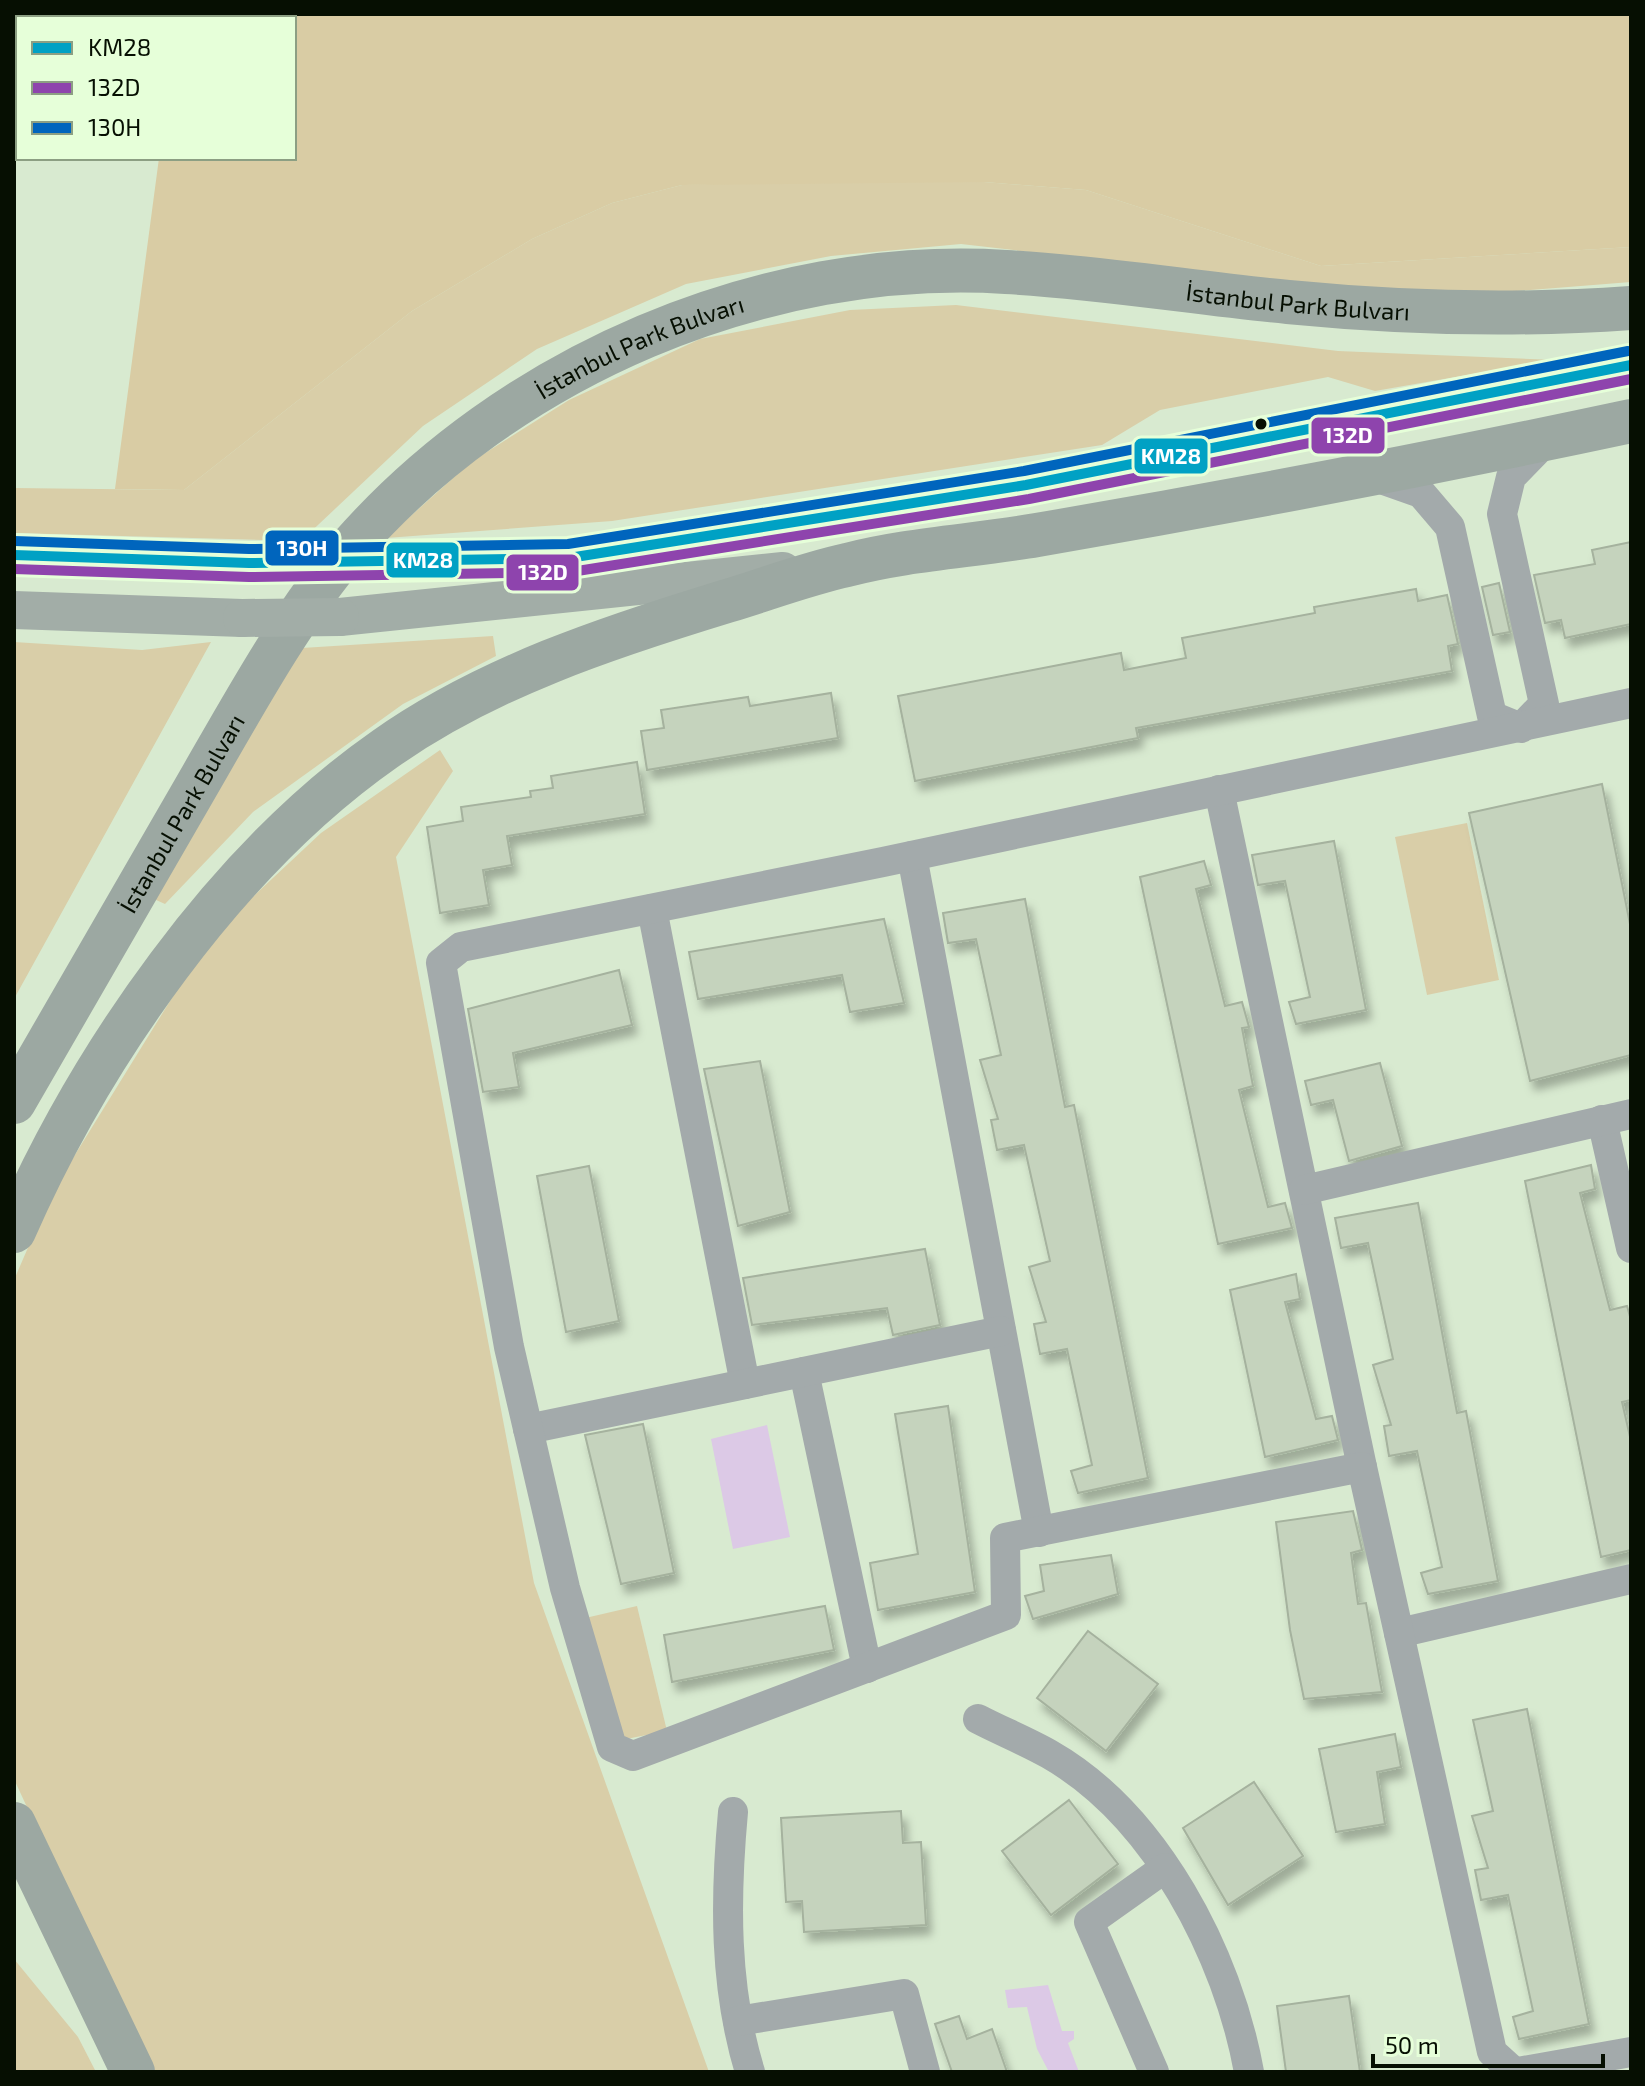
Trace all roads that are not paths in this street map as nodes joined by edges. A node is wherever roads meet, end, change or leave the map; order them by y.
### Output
1 (1631, 308) edge
2 (1631, 365) edge
3 (1631, 421) edge
4 (1550, 438) junction
5 (1365, 473) junction
6 (14, 555) edge
7 (849, 564) junction
8 (14, 610) edge
9 (1631, 703) edge
10 (1521, 728) junction
11 (1219, 790) junction
12 (912, 856) junction
13 (652, 909) junction
14 (14, 1102) edge
15 (1617, 1117) edge
16 (1304, 1190) junction
17 (14, 1231) edge
18 (1631, 1248) edge
19 (1001, 1331) junction
20 (804, 1372) junction
21 (745, 1384) junction
22 (528, 1429) junction
23 (1362, 1467) junction
24 (1039, 1532) junction
25 (1631, 1579) edge
26 (1399, 1633) junction
27 (867, 1668) junction
28 (978, 1719) dead end
29 (733, 1812) dead end
30 (14, 1824) edge
31 (1165, 1868) junction
32 (738, 2021) junction
33 (1631, 2052) edge
34 (133, 2072) edge
35 (750, 2072) edge
36 (925, 2072) edge
37 (1154, 2072) edge
38 (1249, 2072) edge
39 (1516, 2072) edge

1 - 14 highway, İstanbul Park Bulvarı
2 - 6 main road, bridge
3 - 4 highway
4 - 5 highway
4 - 10 lane
5 - 7 highway
5 - 10 lane
7 - 8 main road, bridge
7 - 17 highway
9 - 10 lane
10 - 11 lane
11 - 12 lane
11 - 16 lane
12 - 13 lane
12 - 19 lane
13 - 21 lane
13 - 22 lane
15 - 16 lane
15 - 18 lane
16 - 23 lane
19 - 20 lane
19 - 24 lane
20 - 21 lane
20 - 27 lane
21 - 22 lane
22 - 27 lane
23 - 24 lane
23 - 26 lane
24 - 27 lane
25 - 26 lane
26 - 39 lane
28 - 31 lane
29 - 32 lane
30 - 34 highway
31 - 37 lane
31 - 38 lane
32 - 35 lane
32 - 36 lane
33 - 39 lane

